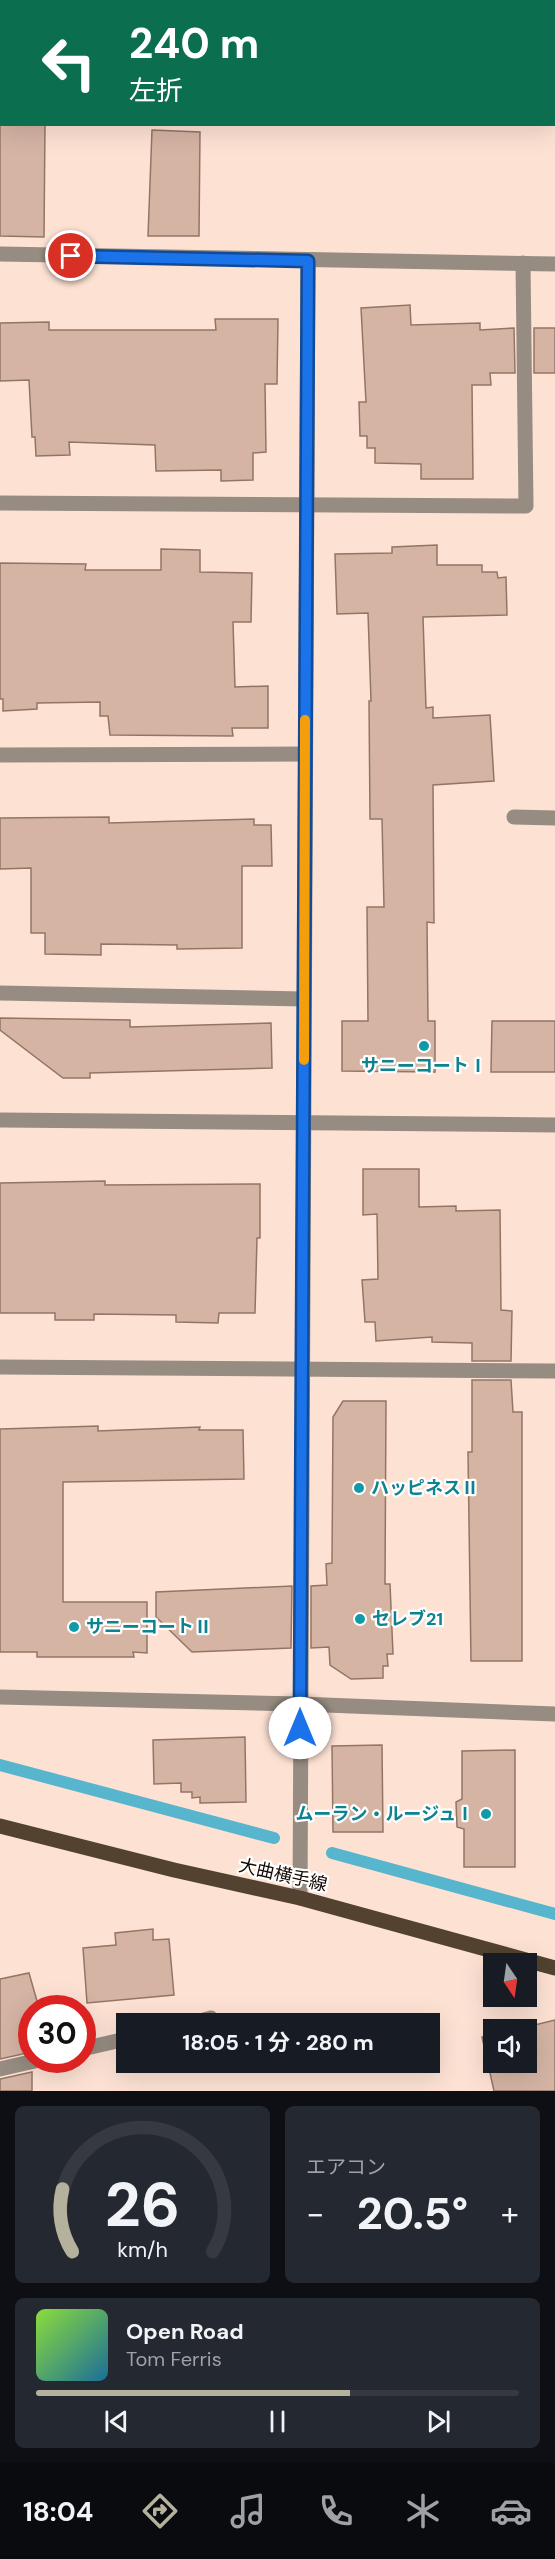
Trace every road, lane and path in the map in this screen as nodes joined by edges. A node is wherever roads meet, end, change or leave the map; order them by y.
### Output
1 (0, 254) edge
2 (308, 261) junction
3 (524, 263) junction
4 (555, 264) edge
5 (0, 503) edge
6 (306, 505) junction
7 (305, 754) junction
8 (0, 755) edge
9 (514, 817) dead end
10 (555, 818) edge
11 (0, 993) edge
12 (304, 999) junction
13 (0, 1120) edge
14 (303, 1124) junction
15 (555, 1125) edge
16 (0, 1367) edge
17 (302, 1370) junction
18 (555, 1371) edge
19 (0, 1697) edge
20 (300, 1704) junction
21 (555, 1713) edge
22 (0, 1826) edge
23 (300, 1898) junction
24 (555, 1968) edge
25 (116, 2041) edge
26 (96, 2046) edge
27 (18, 2065) edge
28 (0, 2069) edge

1 - 2 street
2 - 3 street
2 - 6 street
3 - 4 street
3 - 6 street
5 - 6 street
6 - 7 street
7 - 8 street
7 - 12 street
9 - 10 street
11 - 12 street
12 - 14 street
13 - 14 street
14 - 15 street
14 - 17 street
16 - 17 street
17 - 18 street
17 - 20 street
19 - 20 street
20 - 21 street
20 - 23 street
22 - 23 main road, 大曲横手線
23 - 24 main road, 大曲横手線
25 - 26 street
27 - 28 street

